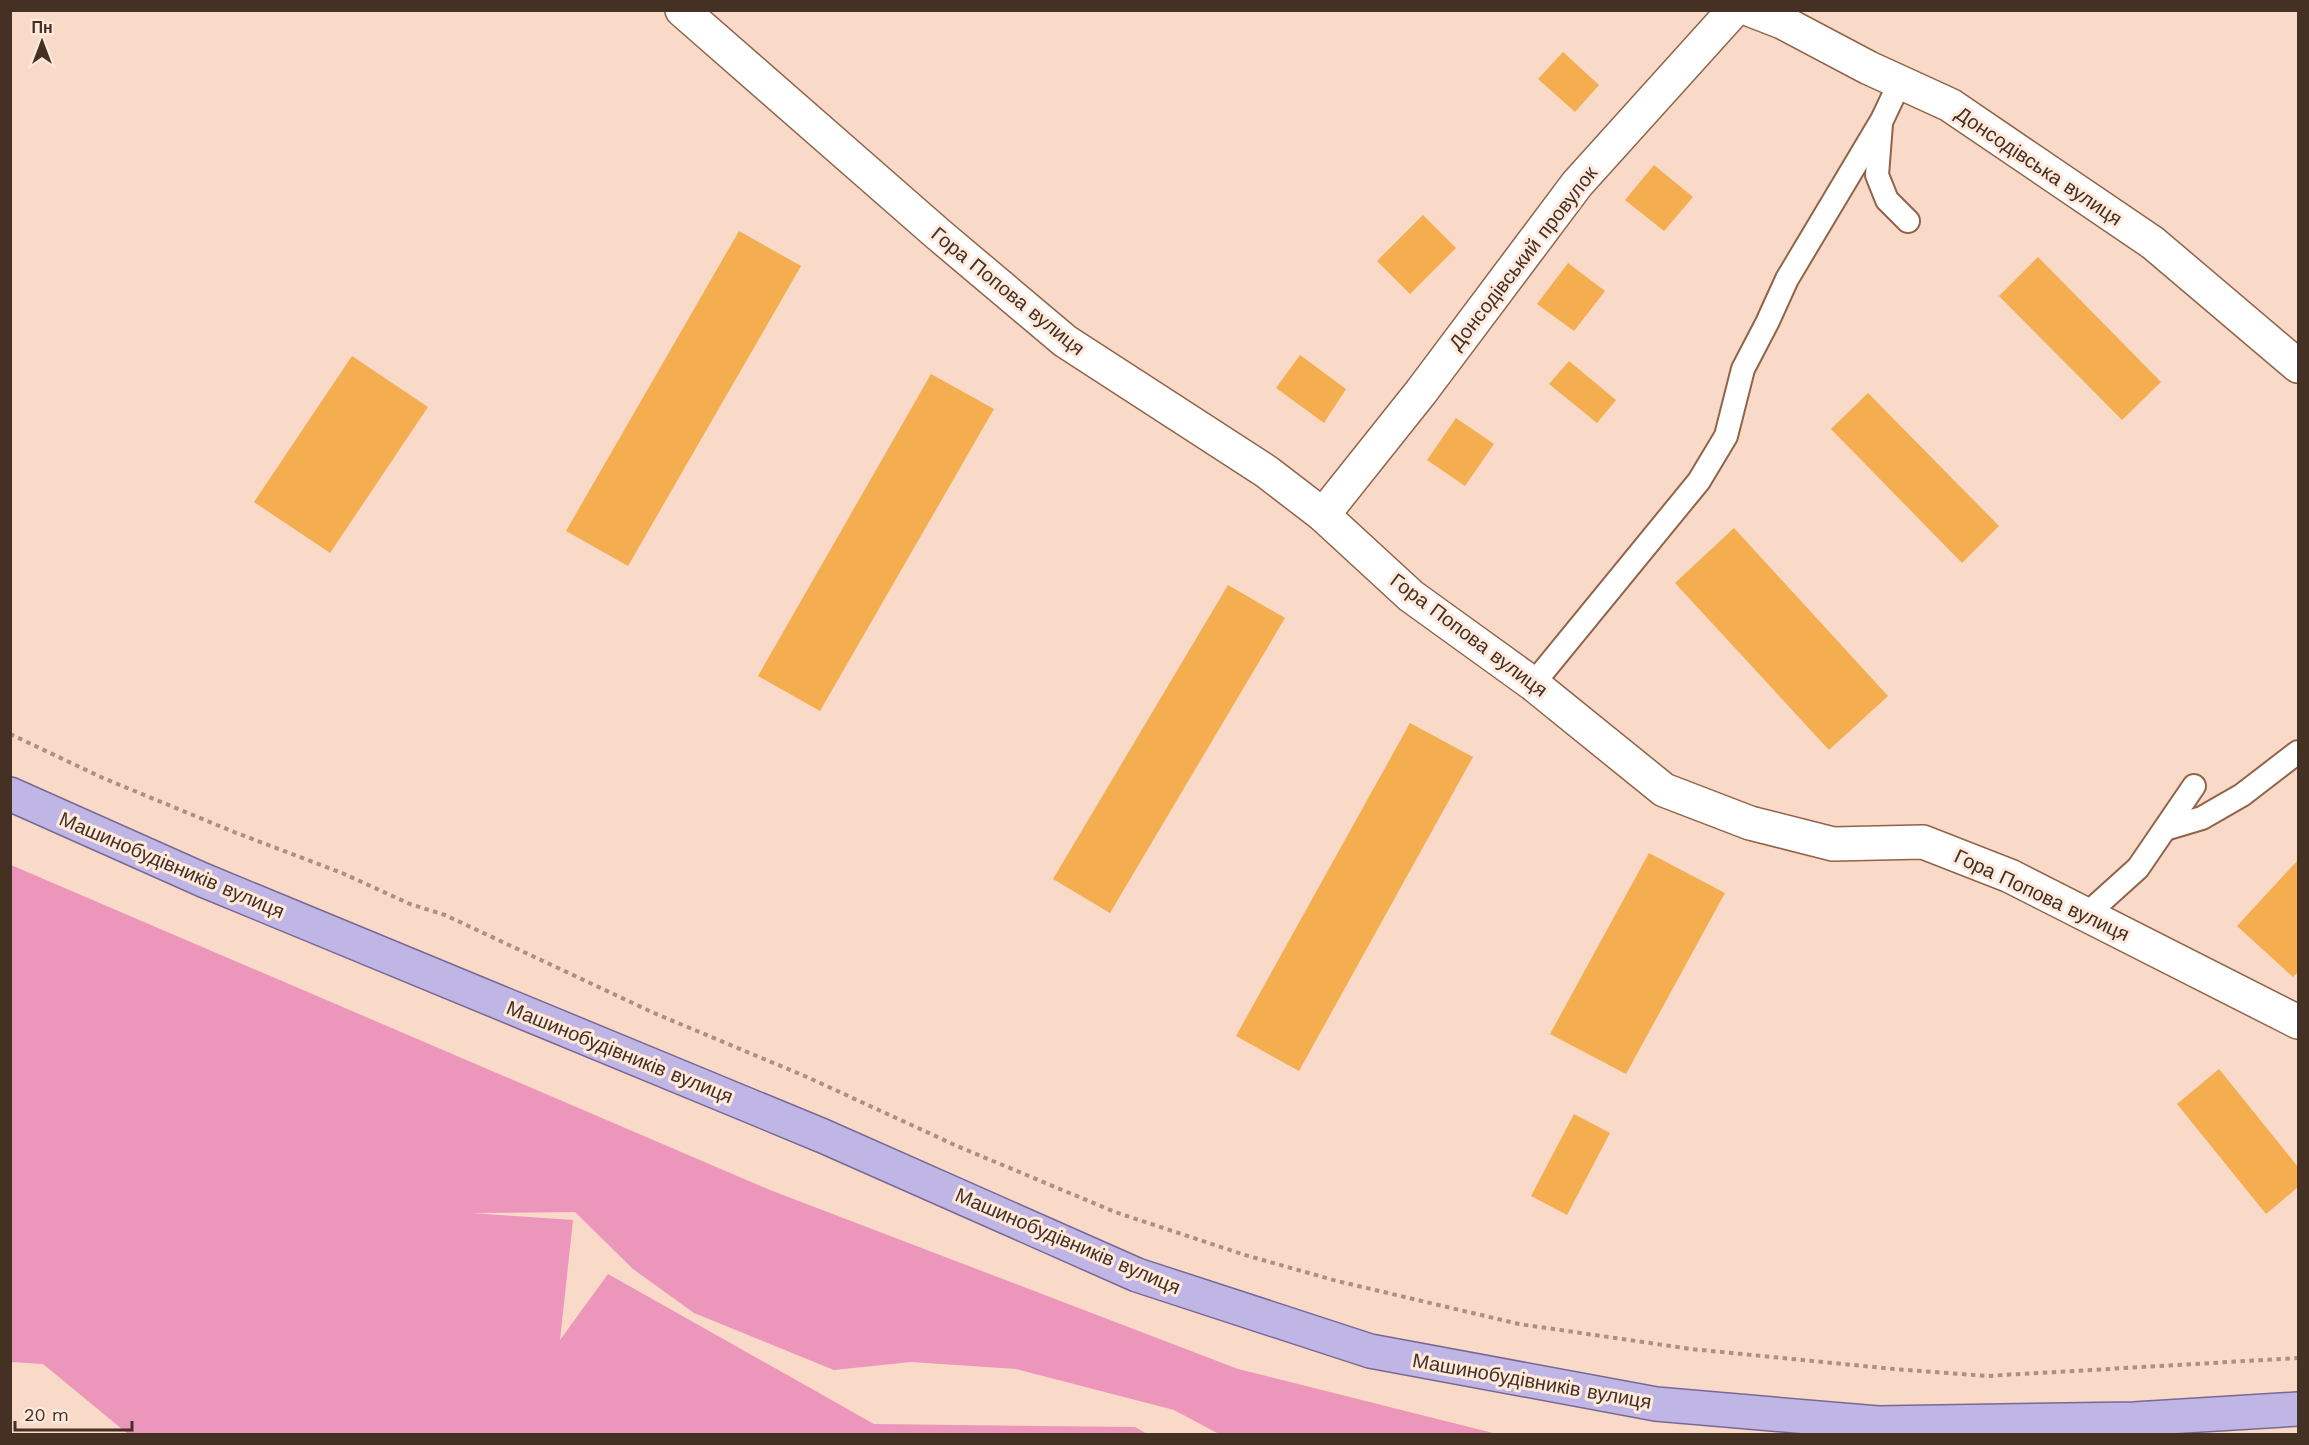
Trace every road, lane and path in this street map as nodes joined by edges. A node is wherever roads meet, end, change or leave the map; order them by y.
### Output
1 (682, 10) edge
2 (1734, 10) edge
3 (1751, 10) edge
4 (1900, 82) junction
5 (1882, 120) junction
6 (1908, 221) dead end
7 (2298, 366) edge
8 (1323, 515) junction
9 (1533, 684) junction
10 (10, 734) edge
11 (2298, 752) edge
12 (2194, 786) dead end
13 (10, 794) edge
14 (2165, 829) junction
15 (2086, 915) junction
16 (2298, 1022) edge
17 (2298, 1358) edge
18 (2298, 1409) edge

1 - 8 street, Гора Попова вулиця
2 - 8 street, Донсодівський провулок
3 - 4 street, Донсодівська вулиця
4 - 5 lane
4 - 7 street, Донсодівська вулиця
5 - 6 lane
5 - 9 lane
8 - 9 street, Гора Попова вулиця
9 - 15 street, Гора Попова вулиця
10 - 17 path
11 - 14 lane
12 - 14 lane
13 - 18 main road, Машинобудівників вулиця
14 - 15 lane
15 - 16 street, Гора Попова вулиця

